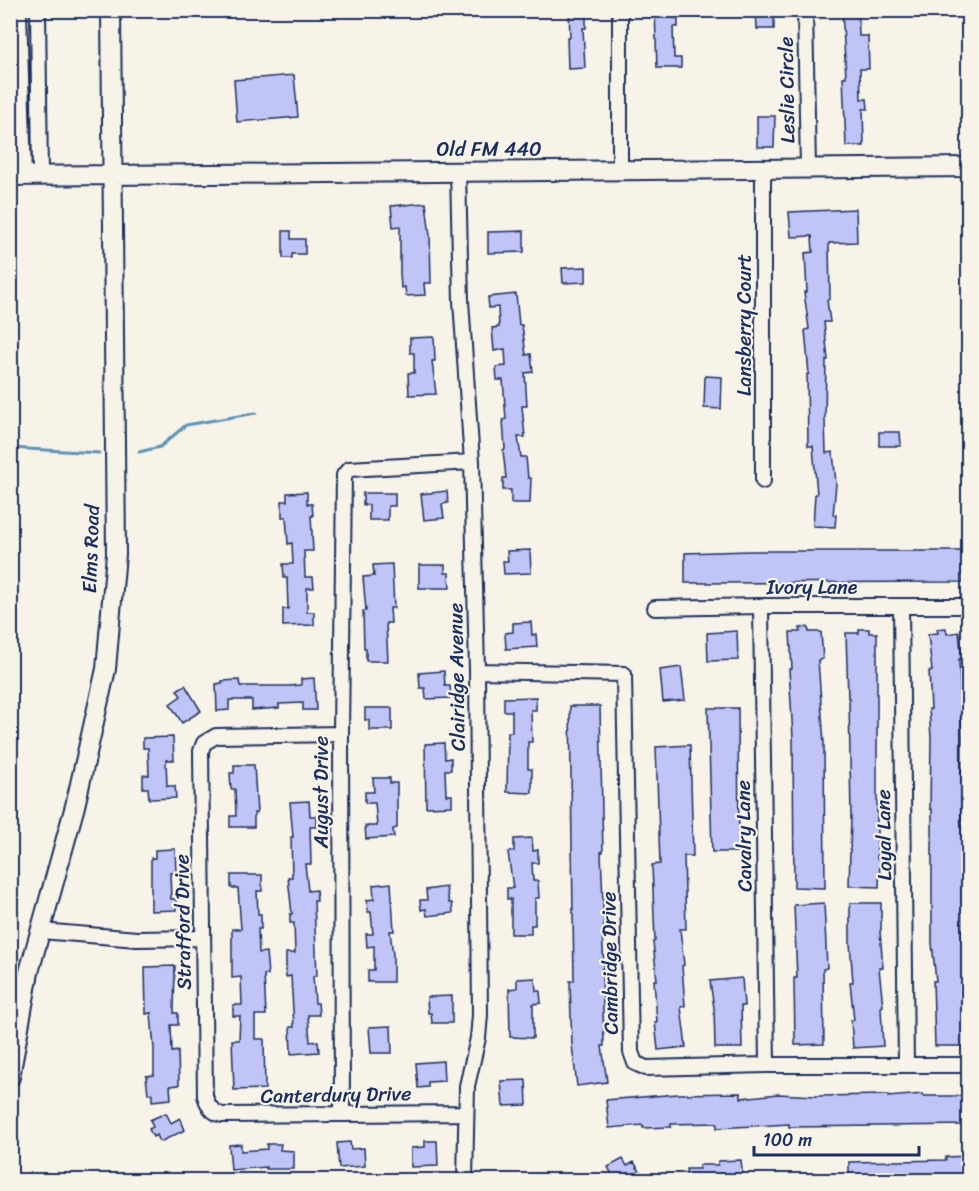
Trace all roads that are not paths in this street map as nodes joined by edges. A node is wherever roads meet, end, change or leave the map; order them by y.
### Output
1 (19, 10) edge
2 (38, 10) edge
3 (111, 10) edge
4 (620, 10) edge
5 (805, 10) edge
6 (969, 167) edge
7 (763, 169) junction
8 (808, 169) junction
9 (620, 170) junction
10 (458, 171) junction
11 (114, 175) junction
12 (25, 176) edge
13 (472, 462) junction
14 (763, 481) dead end
15 (761, 606) junction
16 (901, 606) junction
17 (969, 606) edge
18 (655, 608) dead end
19 (477, 672) junction
20 (341, 734) junction
21 (41, 931) junction
22 (202, 938) junction
23 (767, 1065) junction
24 (906, 1065) junction
25 (969, 1065) edge
26 (10, 1077) edge
27 (209, 1107) joint
28 (466, 1113) junction
29 (342, 1114) junction
30 (465, 1180) edge

1 - 12 street
2 - 12 street
3 - 11 main road, Elms Road
4 - 9 street
5 - 8 street, Leslie Circle
6 - 8 main road, Old FM 440
7 - 8 main road, Old FM 440
7 - 9 main road, Old FM 440
7 - 14 street, Lansberry Court
9 - 10 main road, Old FM 440
10 - 11 main road, Old FM 440
10 - 13 street, Clairidge Avenue
11 - 12 main road, Old FM 440
11 - 21 main road, Elms Road
13 - 19 street, Clairidge Avenue
13 - 20 street, August Drive
15 - 16 street, Ivory Lane
15 - 18 street, Ivory Lane
15 - 23 street, Cavalry Lane
16 - 17 street, Ivory Lane
16 - 24 street, Loyal Lane
19 - 23 street, Cambridge Drive
19 - 28 street, Clairidge Avenue
20 - 22 street, Stratford Drive
20 - 29 street, August Drive
21 - 22 street
21 - 26 main road, Elms Road
22 - 27 street, Stratford Drive
23 - 24 street, Cambridge Drive
24 - 25 street, Cambridge Drive
27 - 29 street, Canterdury Drive
28 - 29 street, Canterdury Drive
28 - 30 street, Clairidge Avenue

